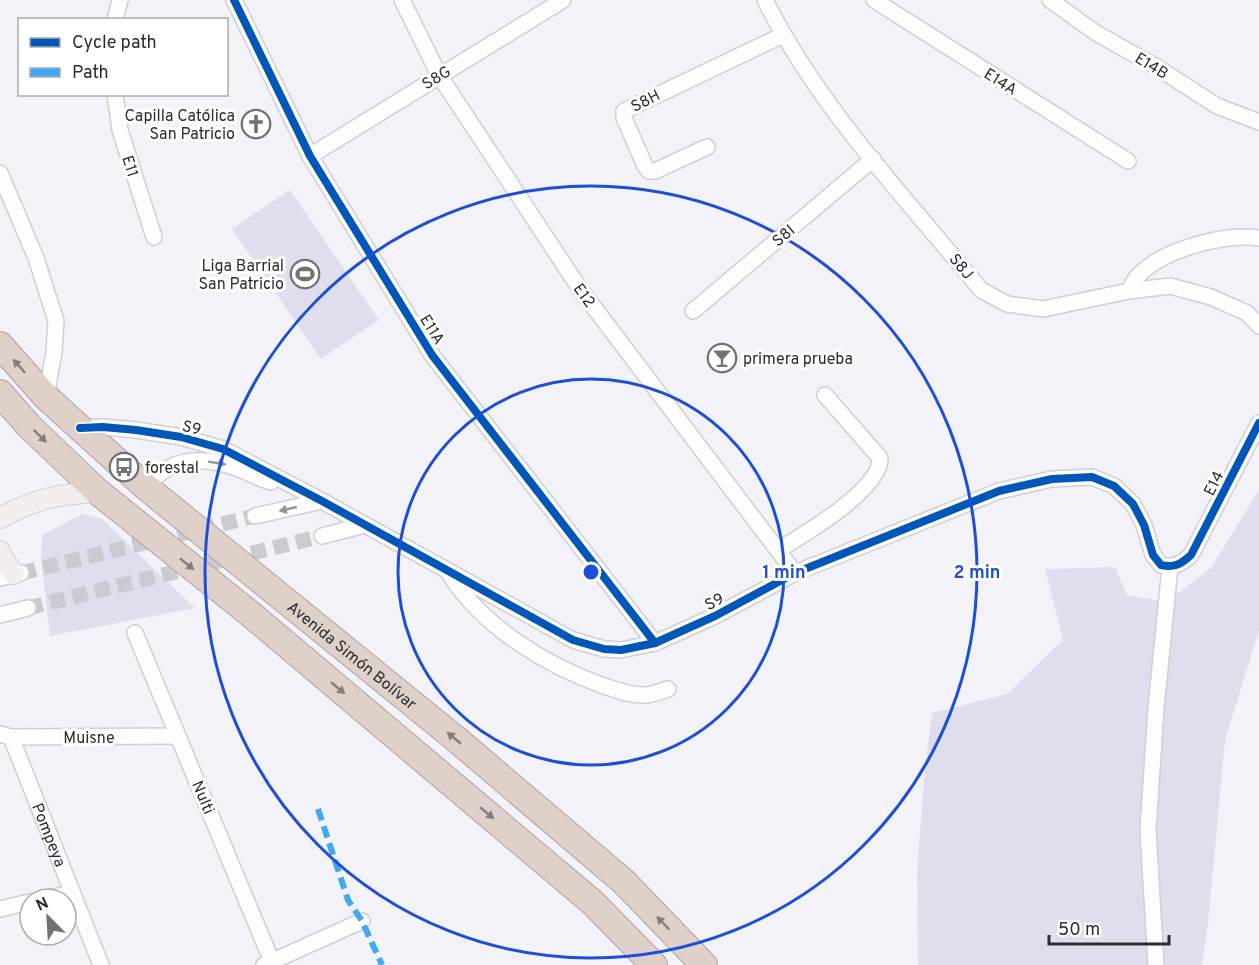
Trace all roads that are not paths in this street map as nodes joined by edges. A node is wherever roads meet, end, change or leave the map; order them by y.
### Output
1 (120, 0) edge
2 (234, 0) edge
3 (402, 0) edge
4 (563, 0) edge
5 (765, 0) edge
6 (874, 0) edge
7 (1050, 0) edge
8 (116, 18) edge
9 (783, 35) junction
10 (439, 75) junction
11 (115, 96) edge
12 (1259, 122) edge
13 (707, 147) dead end
14 (310, 156) junction
15 (873, 159) junction
16 (1128, 161) dead end
17 (0, 173) edge
18 (154, 237) dead end
19 (1259, 238) edge
20 (1129, 291) junction
21 (693, 311) dead end
22 (1259, 326) edge
23 (0, 345) edge
24 (0, 393) edge
25 (825, 395) dead end
26 (46, 396) junction
27 (1259, 423) edge
28 (80, 428) junction
29 (289, 484) junction
30 (147, 488) junction
31 (98, 492) junction
32 (322, 501) junction
33 (5, 516) edge
34 (255, 516) tunnel mouth
35 (365, 525) junction
36 (0, 531) edge
37 (322, 536) tunnel mouth
38 (778, 550) junction
39 (0, 551) edge
40 (1170, 567) junction
41 (447, 571) junction
42 (795, 573) junction
43 (12, 575) edge
44 (28, 608) tunnel mouth
45 (0, 615) edge
46 (135, 633) dead end
47 (655, 644) junction
48 (668, 689) dead end
49 (5, 736) edge
50 (178, 736) junction
51 (68, 887) edge
52 (18, 905) edge
53 (0, 909) edge
54 (78, 910) edge
55 (362, 921) dead end
56 (268, 963) edge
57 (101, 965) edge
58 (654, 965) edge
59 (704, 965) edge
60 (1156, 965) edge

1 - 8 street
2 - 14 street, E11A
3 - 10 street, E12
4 - 10 street, S8G
5 - 9 street, S8J
6 - 16 street, E14A
7 - 12 street, E14B
9 - 13 street, S8H
9 - 15 street, S8J
10 - 14 street, S8G
10 - 38 street, E12
11 - 18 street, E11
14 - 47 street, E11A
15 - 20 street, S8J
15 - 21 street, S8I
17 - 26 street
19 - 20 street
20 - 22 street
26 -> 23 highway, Avenida Simón Bolívar
24 -> 31 highway, Avenida Simón Bolívar
25 - 38 street
26 - 28 highway, Avenida Simón Bolívar
27 - 40 street, E14
28 - 29 street, S9
28 - 30 highway, Avenida Simón Bolívar
30 -> 29 street, S9
29 - 32 street, S9
59 -> 30 highway, Avenida Simón Bolívar
31 - 33 street
31 -> 58 highway, Avenida Simón Bolívar
32 -> 34 street
32 - 35 street, S9
33 - 36 street
35 - 37 street
35 - 41 street, S9
38 - 42 street, E12
39 - 43 street
40 - 42 street, S9
40 - 60 street
41 - 47 street, S9
41 - 48 street
42 - 47 street, S9
44 - 45 street
46 - 50 street, Nulti
49 - 50 street, Muisne
49 - 51 street, Pompeya
50 - 56 street, Nulti
52 - 53 street
54 - 57 street, Pompeya
55 - 56 street

